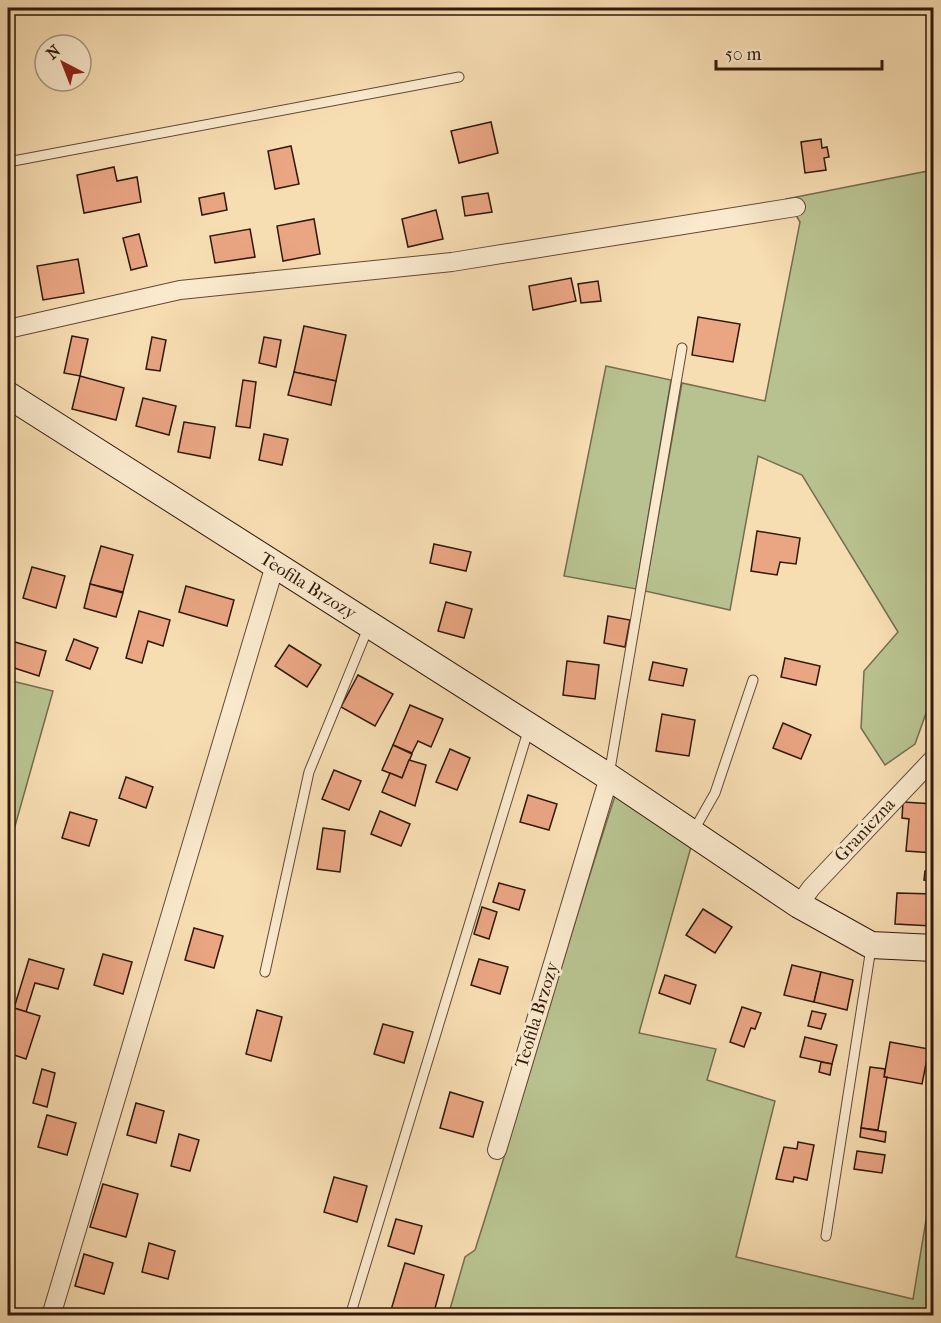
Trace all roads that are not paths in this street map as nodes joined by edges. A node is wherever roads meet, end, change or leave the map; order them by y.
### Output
1 (459, 76) dead end
2 (8, 162) edge
3 (796, 207) dead end
4 (8, 329) edge
5 (682, 348) dead end
6 (8, 395) edge
7 (275, 566) junction
8 (369, 625) junction
9 (753, 681) dead end
10 (530, 726) junction
11 (933, 758) edge
12 (609, 777) junction
13 (693, 832) junction
14 (799, 905) junction
15 (872, 945) junction
16 (933, 948) edge
17 (265, 972) dead end
18 (497, 1150) dead end
19 (826, 1236) dead end
20 (51, 1316) edge
21 (350, 1316) edge

1 - 2 lane
3 - 4 street
5 - 12 lane
6 - 7 street, Teofila Brzozy
7 - 8 street, Teofila Brzozy
7 - 20 street
8 - 10 street, Teofila Brzozy
8 - 17 lane
9 - 13 lane
10 - 12 street, Teofila Brzozy
10 - 21 lane
11 - 14 street, Graniczna
12 - 13 street, Teofila Brzozy
12 - 18 street, Teofila Brzozy
13 - 14 street, Teofila Brzozy
14 - 15 street, Teofila Brzozy
15 - 16 street, Teofila Brzozy
15 - 19 lane

